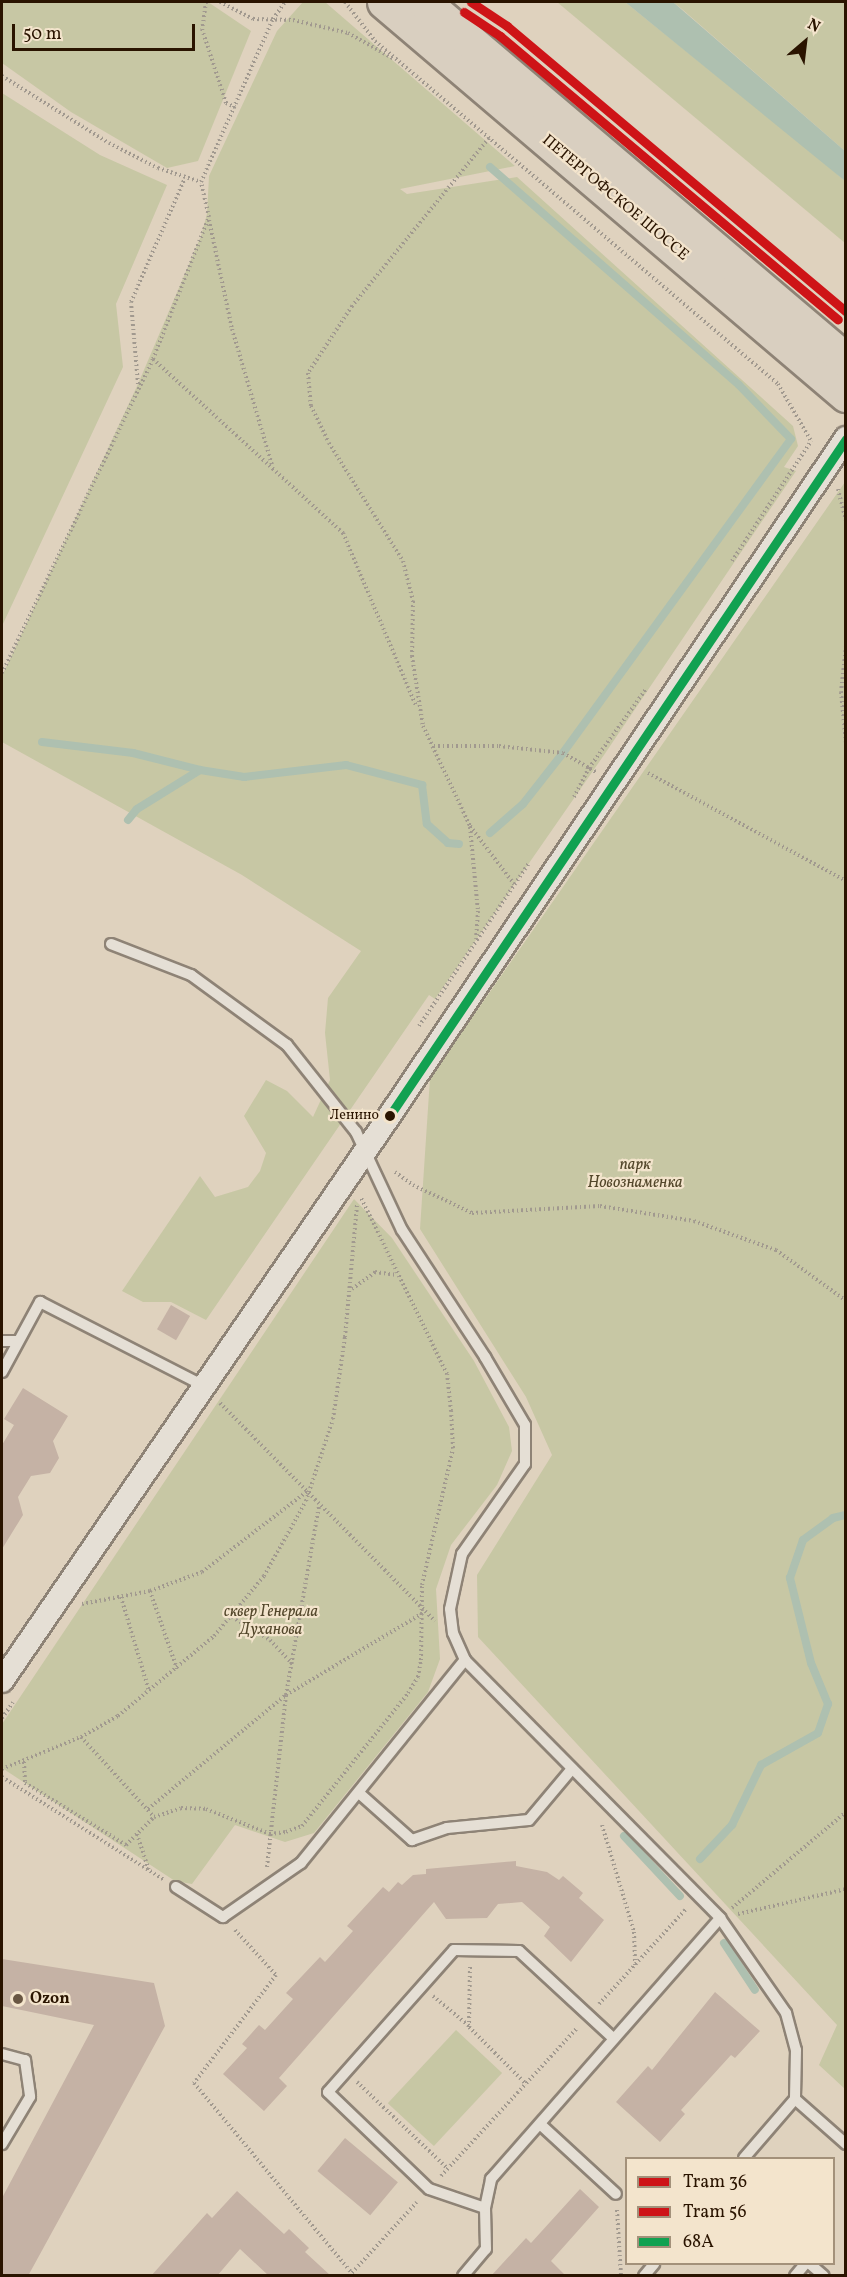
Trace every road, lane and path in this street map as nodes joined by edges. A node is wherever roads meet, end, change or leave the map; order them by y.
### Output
1 (206, 2) edge
2 (220, 2) edge
3 (285, 2) edge
4 (345, 2) edge
5 (384, 2) edge
6 (424, 2) edge
7 (273, 19) junction
8 (405, 66) junction
9 (2, 76) edge
10 (235, 107) junction
11 (489, 138) junction
12 (185, 178) junction
13 (201, 182) junction
14 (209, 217) junction
15 (153, 359) junction
16 (846, 360) edge
17 (138, 384) junction
18 (846, 395) edge
19 (846, 438) edge
20 (811, 441) junction
21 (816, 446) dead end
22 (272, 466) junction
23 (726, 569) dead end
24 (846, 646) edge
25 (2, 674) edge
26 (650, 683) dead end
27 (419, 712) junction
28 (846, 743) edge
29 (434, 746) junction
30 (627, 760) junction
31 (589, 768) junction
32 (612, 782) junction
33 (569, 806) dead end
34 (470, 826) junction
35 (532, 858) dead end
36 (846, 881) edge
37 (514, 884) junction
38 (476, 939) junction
39 (111, 944) dead end
40 (458, 966) dead end
41 (366, 1150) junction
42 (846, 1238) edge
43 (398, 1275) junction
44 (350, 1291) junction
45 (845, 1302) edge
46 (2, 1341) edge
47 (18, 1341) junction
48 (2, 1372) edge
49 (202, 1385) junction
50 (309, 1490) junction
51 (319, 1506) junction
52 (150, 1591) junction
53 (121, 1597) junction
54 (78, 1605) dead end
55 (423, 1613) junction
56 (232, 1617) junction
57 (453, 1633) junction
58 (465, 1660) junction
59 (292, 1664) junction
60 (177, 1669) junction
61 (2, 1681) edge
62 (149, 1692) junction
63 (286, 1695) junction
64 (81, 1737) junction
65 (24, 1762) junction
66 (2, 1768) edge
67 (571, 1770) junction
68 (2, 1777) edge
69 (359, 1793) junction
70 (593, 1793) junction
71 (148, 1809) junction
72 (846, 1812) edge
73 (154, 1817) junction
74 (137, 1834) junction
75 (270, 1834) junction
76 (150, 1871) junction
77 (176, 1887) joint
78 (264, 1889) junction
79 (846, 1889) edge
80 (698, 1896) junction
81 (223, 1917) junction
82 (720, 1918) junction
83 (470, 1950) junction
84 (634, 1965) junction
85 (422, 1986) junction
86 (588, 2016) junction
87 (469, 2027) junction
88 (614, 2039) junction
89 (2, 2054) edge
90 (346, 2072) junction
91 (526, 2084) junction
92 (795, 2099) junction
93 (540, 2124) junction
94 (2, 2144) edge
95 (846, 2144) edge
96 (745, 2157) edge
97 (447, 2169) junction
98 (429, 2189) junction
99 (616, 2194) joint
100 (485, 2208) junction
101 (811, 2265) edge
102 (350, 2274) edge
103 (463, 2276) edge
104 (621, 2276) edge
105 (824, 2276) edge

1 - 10 path
2 - 7 path
3 - 7 path
4 - 8 path
5 - 18 main road, ПЕТЕРГОФСКОЕ ШОССЕ
6 - 16 main road, ПЕТЕРГОФСКОЕ ШОССЕ
7 - 8 path
7 - 10 path
8 - 11 path
9 - 12 path
10 - 13 path
11 - 20 path
11 - 27 path
12 - 13 path
12 - 17 path
13 - 14 path
14 - 15 path
14 - 22 path
15 - 17 path
15 - 22 path
17 - 25 path
19 - 30 street
20 - 21 path
20 - 23 path
22 - 27 path
24 - 28 path
26 - 31 path
27 - 29 path
29 - 31 path
29 - 34 path
30 - 32 street
30 - 36 path
31 - 32 path
31 - 33 path
32 - 41 street
34 - 37 path
34 - 38 path
35 - 37 path
37 - 38 path
38 - 40 path
39 - 41 lane
41 - 45 path
41 - 49 street
41 - 57 lane
42 - 45 path
43 - 44 path
43 - 44 path
43 - 55 path
44 - 50 path
46 - 47 lane
47 - 48 lane
47 - 49 lane
49 - 50 path
49 - 61 street
50 - 51 path
50 - 52 path
50 - 56 path
51 - 55 path
51 - 59 path
52 - 53 path
52 - 60 path
53 - 54 path
53 - 62 path
55 - 57 path
55 - 63 path
55 - 75 path
56 - 59 path
56 - 60 path
57 - 58 lane
58 - 67 lane
58 - 69 lane
59 - 63 path
60 - 62 path
62 - 64 path
63 - 71 path
63 - 75 path
64 - 65 path
64 - 71 path
65 - 66 path
65 - 74 path
67 - 69 lane
67 - 70 lane
68 - 76 path
69 - 78 lane
70 - 80 lane
70 - 84 path
71 - 73 path
72 - 82 path
73 - 74 path
73 - 75 path
74 - 76 path
75 - 78 path
76 - 77 path
77 - 81 lane
78 - 81 lane
79 - 82 path
80 - 82 lane
80 - 84 path
81 - 102 path
82 - 88 lane
82 - 92 lane
83 - 85 lane
83 - 86 lane
83 - 87 path
84 - 86 path
85 - 87 path
85 - 90 lane
86 - 88 lane
86 - 91 path
87 - 91 path
88 - 93 lane
89 - 94 lane
90 - 97 path
90 - 98 lane
91 - 97 path
92 - 95 lane
92 - 96 lane
93 - 99 lane
93 - 100 lane
97 - 98 path
98 - 100 lane
98 - 102 path
99 - 104 path
100 - 103 lane
101 - 105 lane

